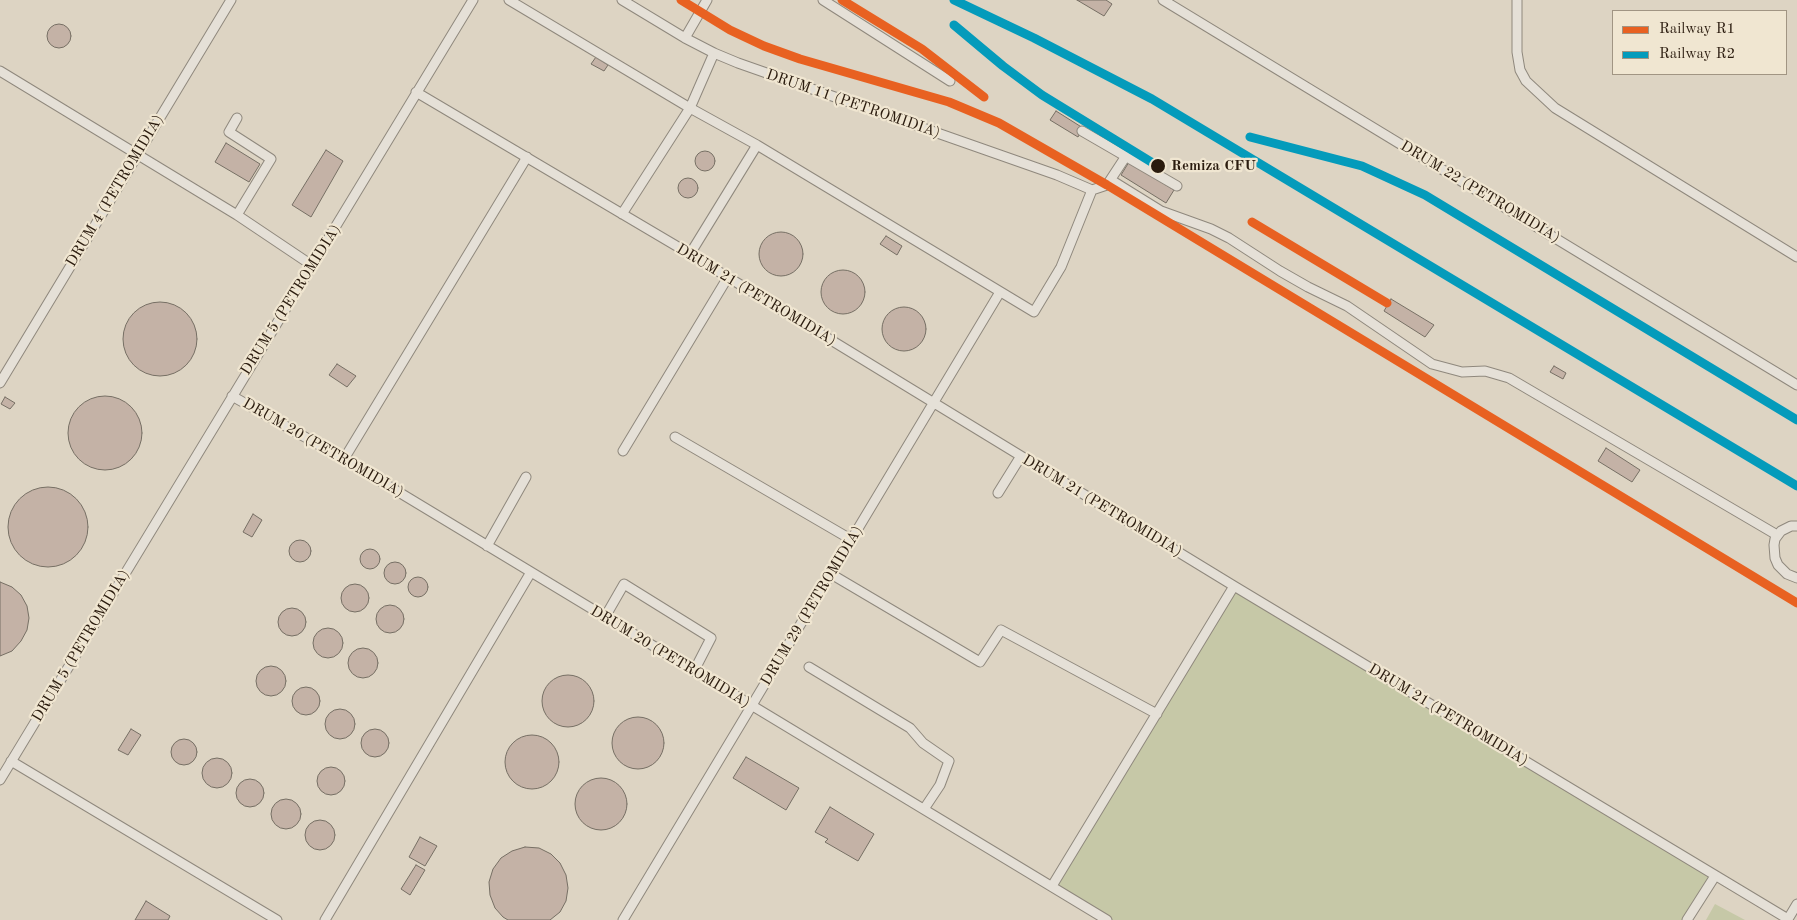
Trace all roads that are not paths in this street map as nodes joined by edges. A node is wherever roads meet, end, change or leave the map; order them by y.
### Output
1 (231, 0) edge
2 (473, 0) edge
3 (509, 0) edge
4 (622, 0) edge
5 (707, 0) edge
6 (822, 0) edge
7 (1163, 0) edge
8 (1517, 0) edge
9 (685, 38) junction
10 (714, 53) junction
11 (0, 71) edge
12 (950, 81) dead end
13 (416, 92) junction
14 (690, 108) junction
15 (237, 118) dead end
16 (1082, 131) dead end
17 (758, 145) junction
18 (138, 154) junction
19 (1126, 156) junction
20 (527, 157) junction
21 (1111, 180) junction
22 (1177, 186) dead end
23 (1092, 190) junction
24 (622, 214) junction
25 (237, 215) junction
26 (690, 254) junction
27 (1797, 257) edge
28 (312, 266) junction
29 (728, 277) junction
30 (1000, 292) junction
31 (0, 383) edge
32 (1797, 385) edge
33 (232, 396) junction
34 (933, 403) junction
35 (675, 437) dead end
36 (623, 451) dead end
37 (1021, 456) junction
38 (344, 459) junction
39 (526, 477) dead end
40 (998, 492) dead end
41 (1797, 526) edge
42 (1777, 535) junction
43 (852, 540) junction
44 (487, 546) junction
45 (531, 572) junction
46 (831, 574) junction
47 (1797, 578) edge
48 (1234, 586) junction
49 (605, 617) junction
50 (809, 667) dead end
51 (694, 671) junction
52 (752, 706) junction
53 (1157, 714) junction
54 (11, 762) junction
55 (0, 780) edge
56 (924, 809) junction
57 (1715, 876) junction
58 (1052, 886) junction
59 (1797, 904) edge
60 (1788, 919) edge
61 (277, 920) edge
62 (325, 920) edge
63 (623, 920) edge
64 (1107, 920) edge
65 (1687, 920) edge

1 - 18 lane, DRUM 4 (PETROMIDIA)
2 - 13 lane, DRUM 5 (PETROMIDIA)
3 - 14 lane
4 - 9 lane, DRUM 11 (PETROMIDIA)
5 - 9 lane
6 - 12 lane
7 - 32 lane, DRUM 22 (PETROMIDIA)
8 - 27 lane
9 - 10 lane, DRUM 11 (PETROMIDIA)
10 - 14 lane
10 - 23 lane, DRUM 11 (PETROMIDIA)
11 - 18 lane
13 - 20 lane, DRUM 21 (PETROMIDIA)
13 - 28 lane, DRUM 5 (PETROMIDIA)
14 - 17 lane
14 - 24 lane
15 - 25 lane
16 - 19 lane
17 - 26 lane
17 - 30 lane
18 - 25 lane
18 - 31 lane, DRUM 4 (PETROMIDIA)
19 - 21 lane
19 - 22 lane
20 - 24 lane, DRUM 21 (PETROMIDIA)
20 - 38 lane
21 - 23 lane
21 - 42 lane
23 - 30 lane
24 - 26 lane, DRUM 21 (PETROMIDIA)
25 - 28 lane
26 - 29 lane, DRUM 21 (PETROMIDIA)
28 - 33 lane, DRUM 5 (PETROMIDIA)
29 - 34 lane, DRUM 21 (PETROMIDIA)
29 - 36 lane
30 - 34 lane, DRUM 29 (PETROMIDIA)
33 - 38 lane, DRUM 20 (PETROMIDIA)
33 - 54 lane, DRUM 5 (PETROMIDIA)
34 - 37 lane, DRUM 21 (PETROMIDIA)
34 - 43 lane, DRUM 29 (PETROMIDIA)
35 - 43 lane
37 - 40 lane
37 - 48 lane, DRUM 21 (PETROMIDIA)
38 - 44 lane, DRUM 20 (PETROMIDIA)
39 - 44 lane
41 - 42 lane
42 - 47 lane
43 - 46 lane, DRUM 29 (PETROMIDIA)
44 - 45 lane, DRUM 20 (PETROMIDIA)
45 - 49 lane, DRUM 20 (PETROMIDIA)
45 - 62 lane
46 - 52 lane, DRUM 29 (PETROMIDIA)
46 - 53 lane
48 - 53 lane
48 - 57 lane, DRUM 21 (PETROMIDIA)
49 - 51 lane, DRUM 20 (PETROMIDIA)
49 - 51 lane
50 - 56 lane
51 - 52 lane, DRUM 20 (PETROMIDIA)
52 - 56 lane, DRUM 20 (PETROMIDIA)
52 - 63 lane, DRUM 29 (PETROMIDIA)
53 - 58 lane
54 - 55 lane, DRUM 5 (PETROMIDIA)
54 - 61 lane
56 - 58 lane, DRUM 20 (PETROMIDIA)
57 - 60 lane, DRUM 21 (PETROMIDIA)
57 - 65 lane
58 - 64 lane, DRUM 20 (PETROMIDIA)
59 - 60 lane

